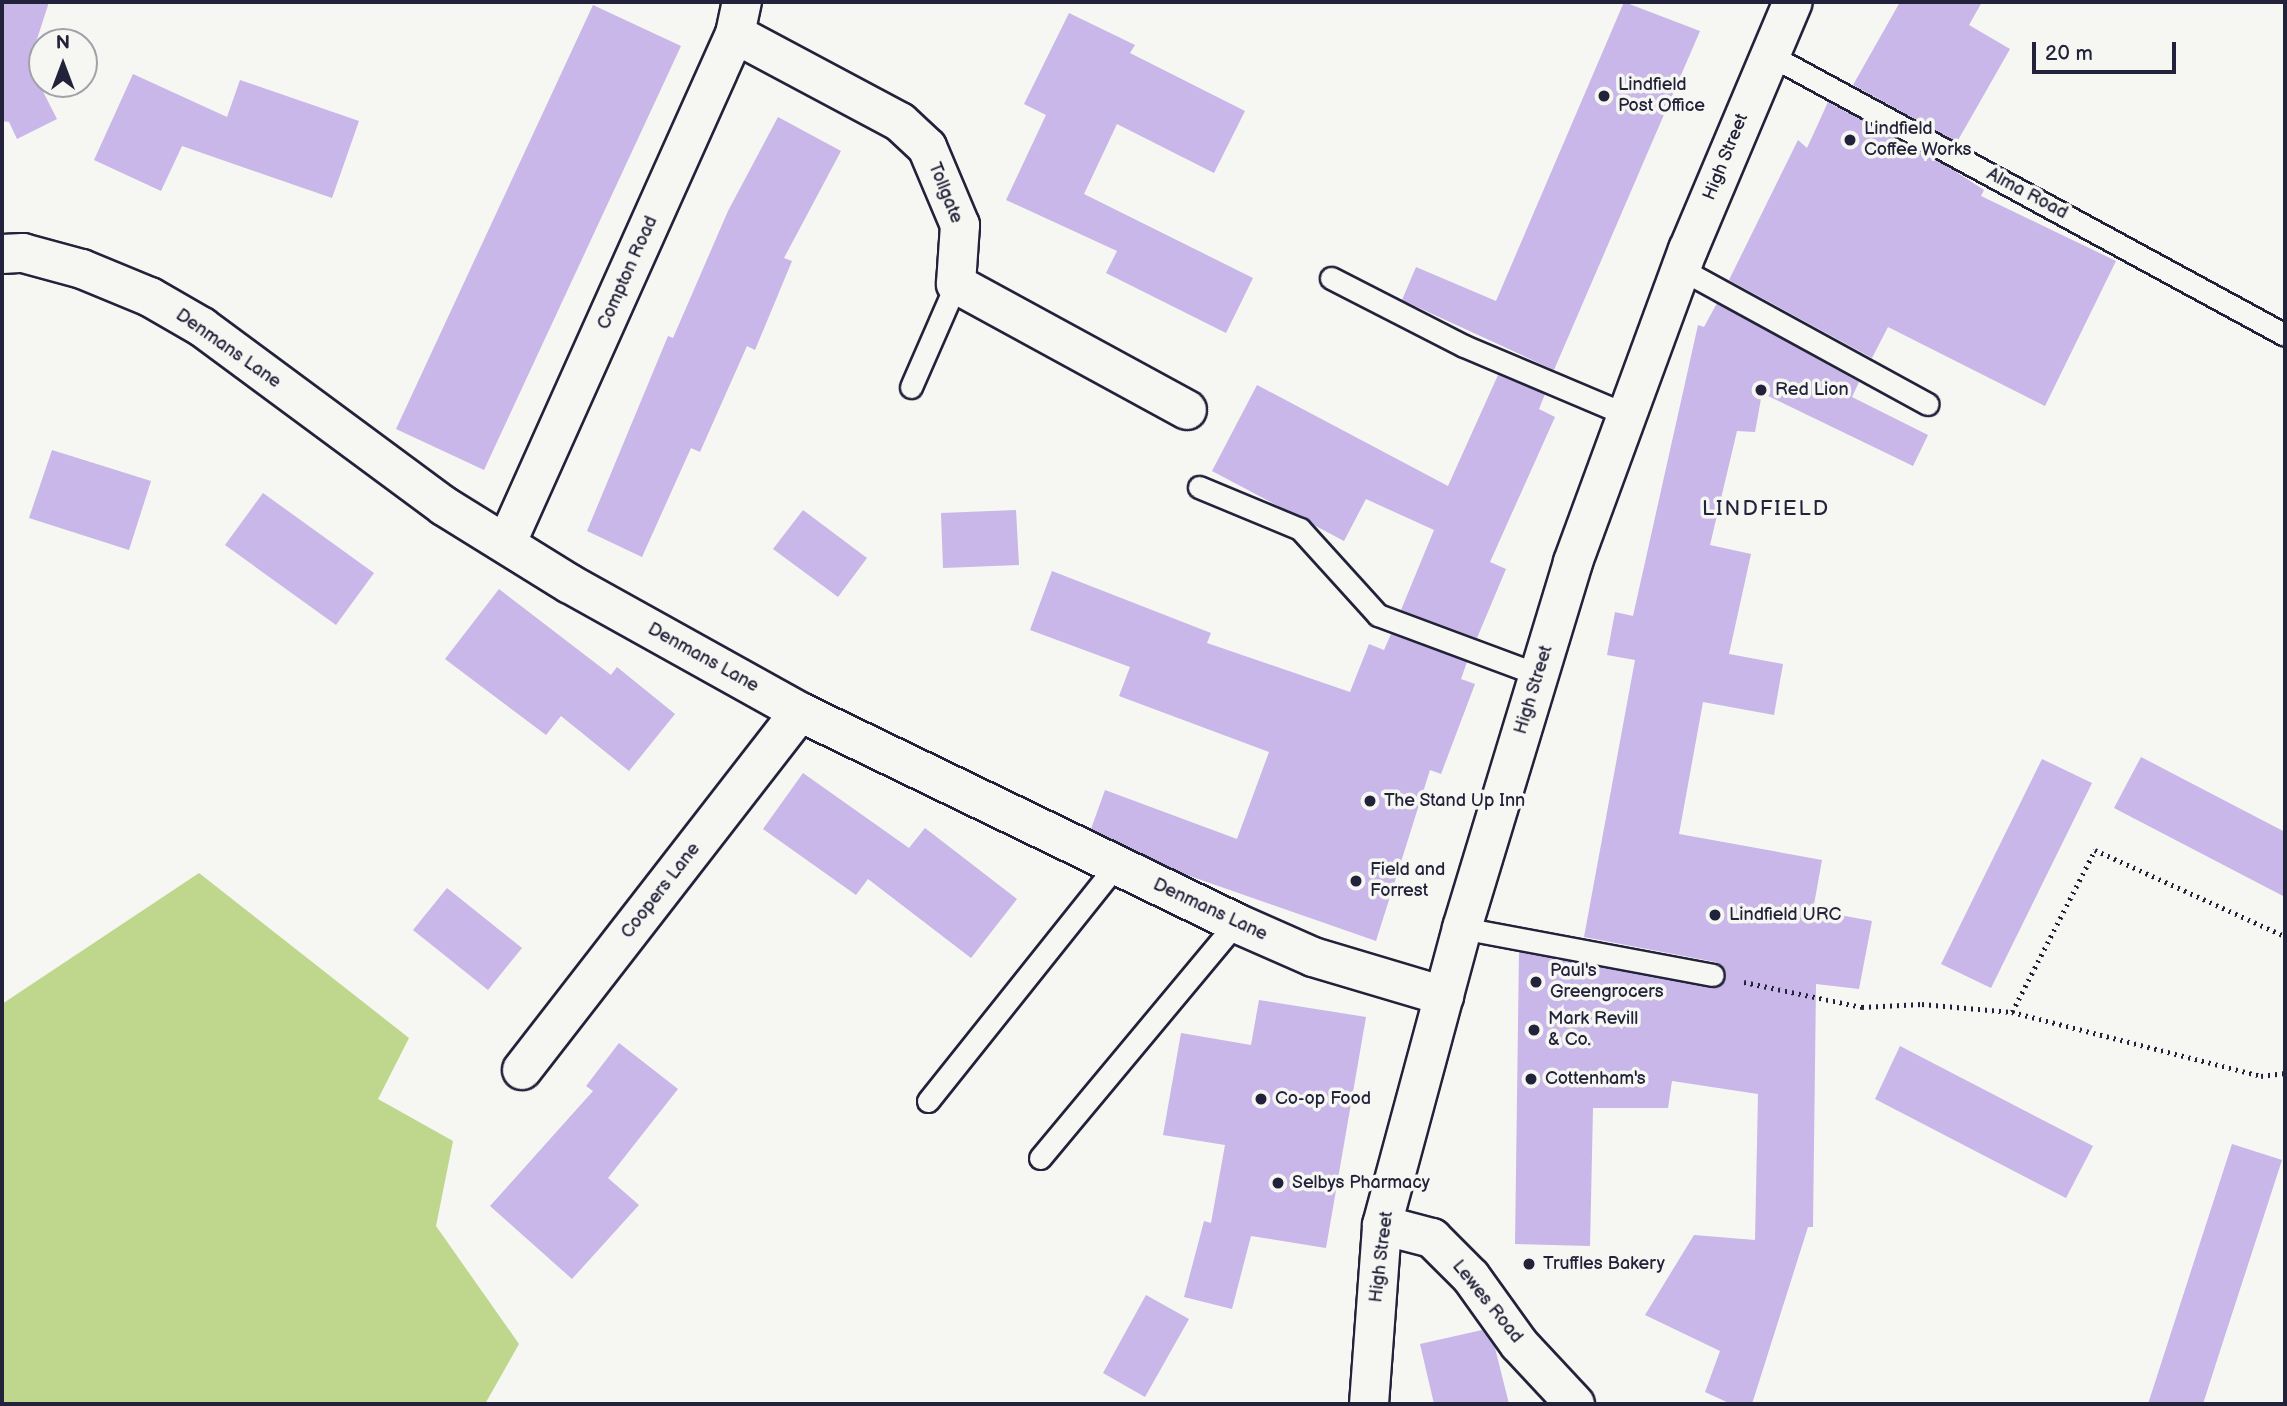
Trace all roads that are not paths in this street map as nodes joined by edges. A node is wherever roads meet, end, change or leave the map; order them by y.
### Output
1 (1793, 2) edge
2 (739, 18) edge
3 (1768, 54) junction
4 (2, 254) edge
5 (1681, 269) junction
6 (1331, 278) dead end
7 (956, 284) junction
8 (2285, 335) edge
9 (911, 387) dead end
10 (1928, 404) dead end
11 (1187, 410) dead end
12 (1627, 415) junction
13 (1199, 487) dead end
14 (507, 542) junction
15 (1539, 675) junction
16 (800, 712) junction
17 (1115, 867) junction
18 (1236, 923) junction
19 (1462, 928) junction
20 (1713, 975) road end
21 (1444, 996) junction
22 (522, 1070) dead end
23 (928, 1101) dead end
24 (1040, 1158) dead end
25 (1382, 1225) junction
26 (1369, 1404) edge
27 (1575, 1404) edge

1 - 3 street, High Street
2 - 7 street, Tollgate
2 - 14 street, Compton Road
3 - 5 street, High Street
3 - 8 lane, Alma Road
4 - 14 street, Denmans Lane
5 - 10 lane
5 - 12 street, High Street
6 - 12 lane
7 - 9 lane
7 - 11 street
12 - 15 street, High Street
13 - 15 lane
14 - 16 street, Denmans Lane
15 - 19 street, High Street
16 - 17 street, Denmans Lane
16 - 22 street, Coopers Lane
17 - 18 street, Denmans Lane
17 - 23 lane
18 - 21 street, Denmans Lane
18 - 24 lane
19 - 20 lane
19 - 21 street, High Street
21 - 25 street, High Street
25 - 26 street, High Street
25 - 27 street, Lewes Road

